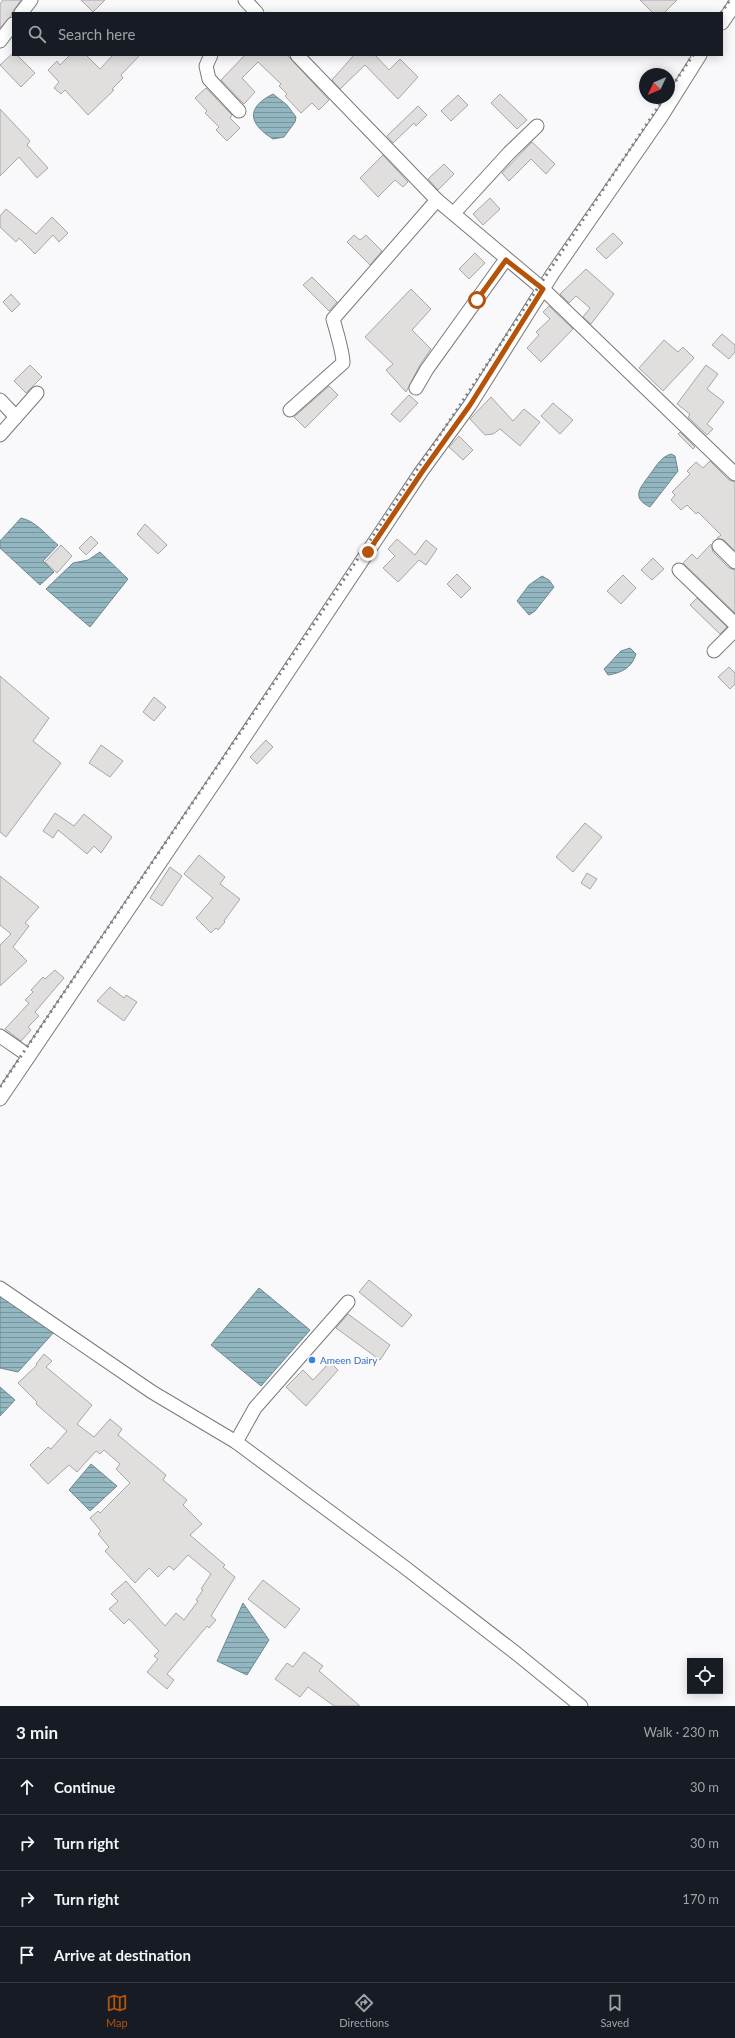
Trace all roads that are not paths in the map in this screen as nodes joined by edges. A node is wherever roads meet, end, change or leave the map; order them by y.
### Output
1 (31, 0) edge
2 (735, 4) edge
3 (22, 12) edge
4 (723, 22) edge
5 (12, 25) edge
6 (0, 41) edge
7 (211, 56) edge
8 (298, 56) edge
9 (699, 56) edge
10 (239, 111) dead end
11 (537, 126) dead end
12 (436, 200) junction
13 (454, 213) junction
14 (506, 260) junction
15 (543, 289) junction
16 (416, 388) dead end
17 (37, 393) dead end
18 (0, 400) edge
19 (290, 410) dead end
20 (16, 417) junction
21 (0, 435) edge
22 (735, 474) edge
23 (719, 546) dead end
24 (735, 562) edge
25 (679, 570) dead end
26 (735, 624) edge
27 (735, 630) edge
28 (714, 651) dead end
29 (0, 1036) edge
30 (29, 1056) junction
31 (0, 1099) edge
32 (0, 1288) edge
33 (348, 1302) dead end
34 (236, 1442) junction
35 (581, 1706) edge

1 - 3 street
2 - 4 street
5 - 6 street
7 - 10 street
8 - 12 street
9 - 15 street
11 - 13 street
12 - 13 street
12 - 19 street
13 - 14 street
14 - 15 street
14 - 16 street
15 - 22 street
15 - 30 street
17 - 20 street
18 - 20 street
20 - 21 street
23 - 24 street
25 - 26 street
27 - 28 street
29 - 30 street
30 - 31 street
32 - 34 street
33 - 34 street
34 - 35 street

